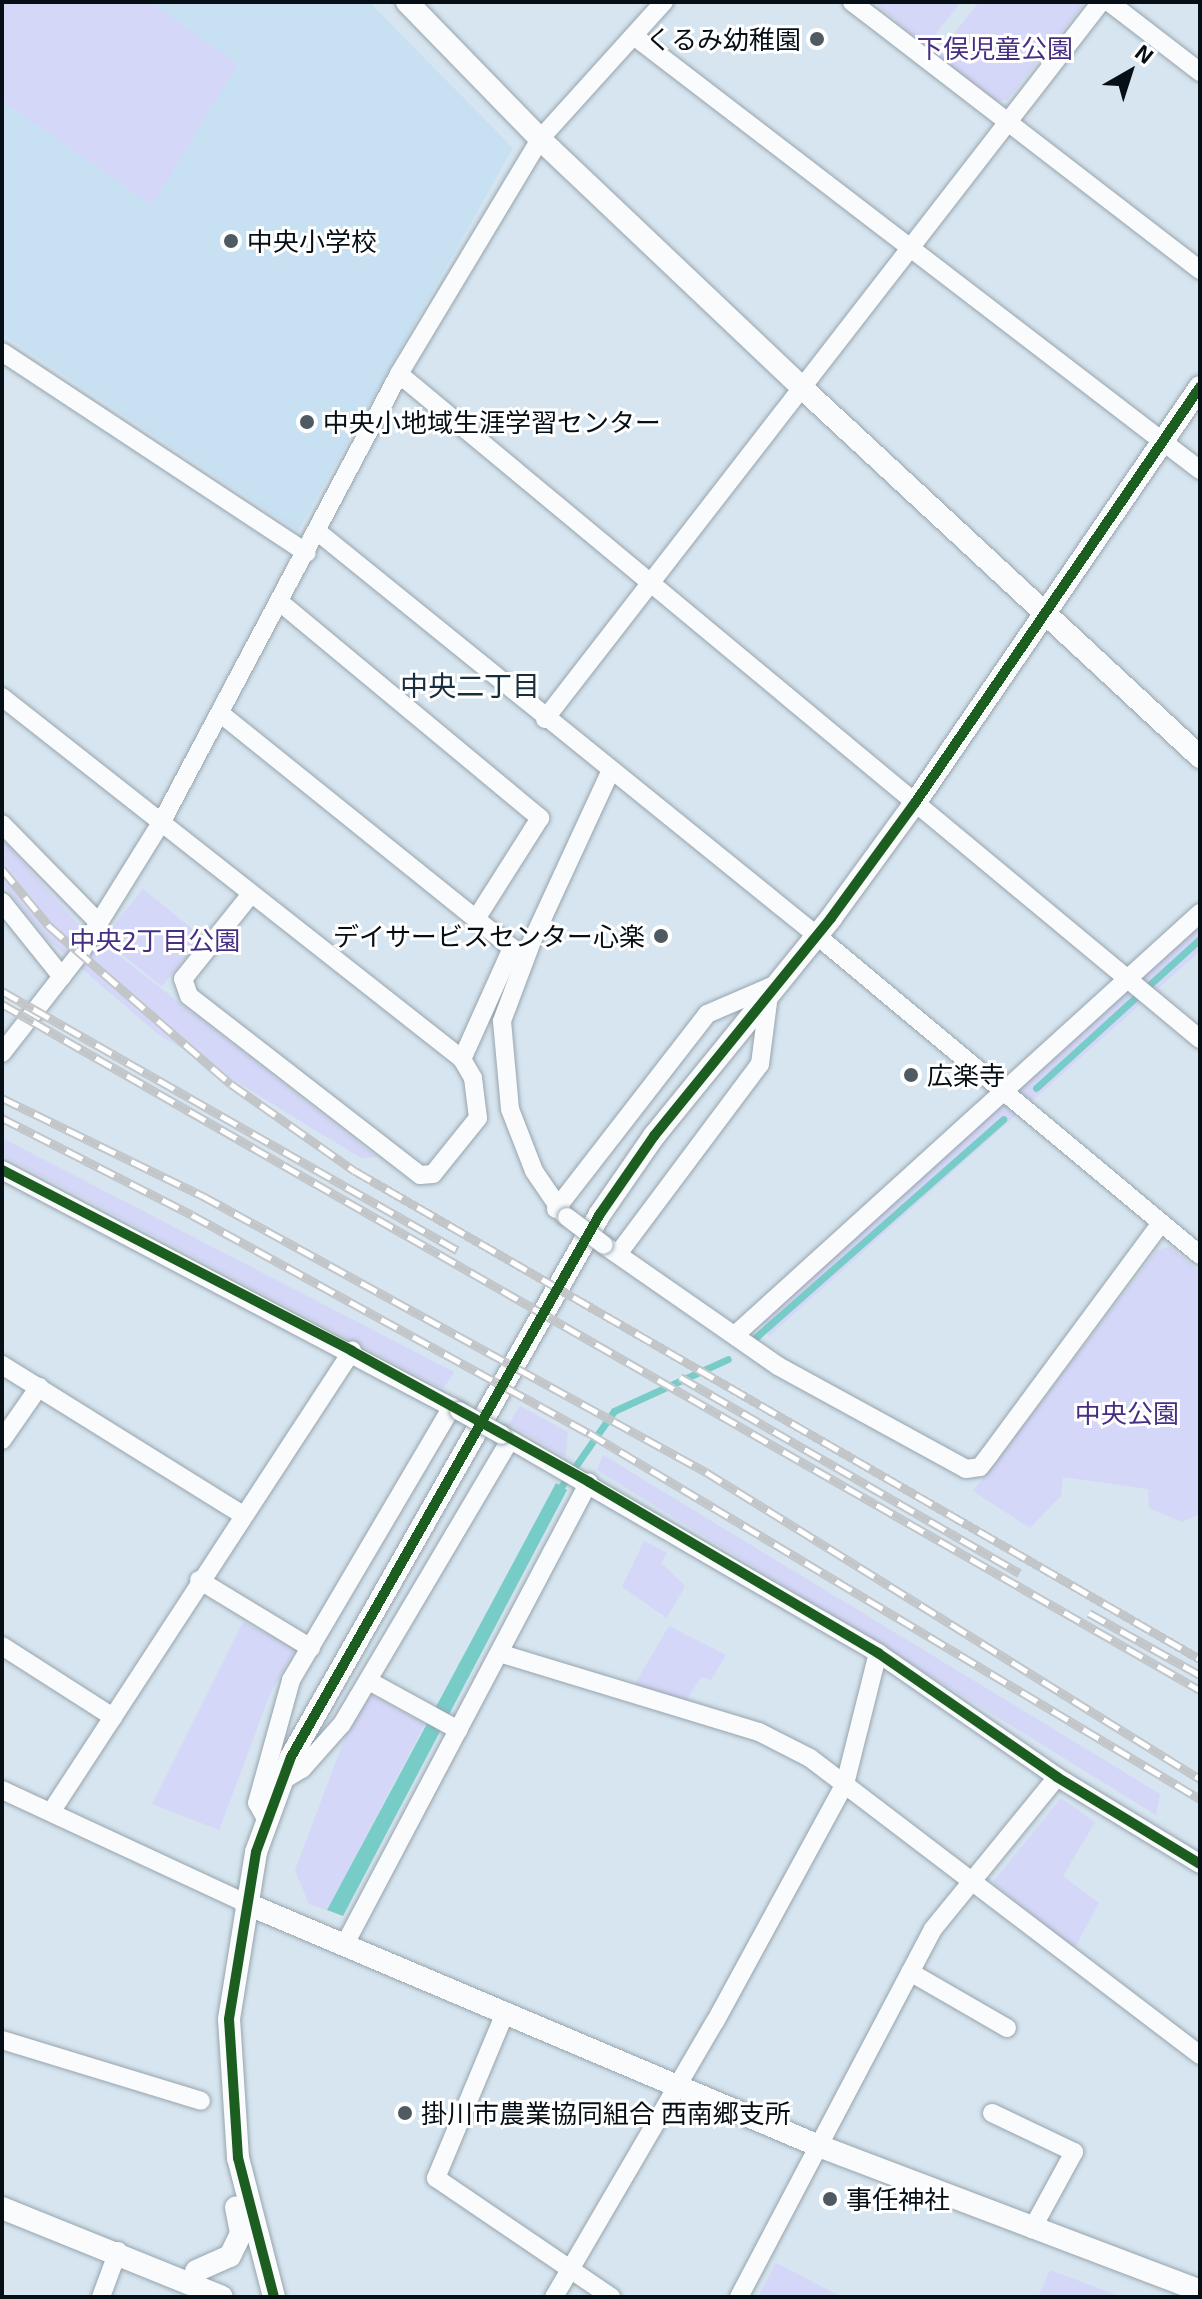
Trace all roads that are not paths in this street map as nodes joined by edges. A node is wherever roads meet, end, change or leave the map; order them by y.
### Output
1 (407, 2) edge
2 (664, 2) edge
3 (852, 2) edge
4 (1101, 2) edge
5 (1109, 2) edge
6 (634, 36) junction
7 (1200, 72) edge
8 (1005, 122) junction
9 (540, 139) junction
10 (906, 250) junction
11 (1200, 270) edge
12 (2, 352) edge
13 (399, 374) junction
14 (799, 385) junction
15 (1200, 387) edge
16 (1163, 441) junction
17 (1200, 470) edge
18 (318, 532) junction
19 (307, 553) junction
20 (649, 586) junction
21 (281, 603) junction
22 (1047, 611) junction
23 (2, 697) edge
24 (221, 714) junction
25 (545, 719) junction
26 (1200, 757) edge
27 (610, 772) junction
28 (915, 803) junction
29 (161, 823) junction
30 (2, 824) edge
31 (251, 894) junction
32 (2, 902) edge
33 (1200, 913) edge
34 (476, 919) junction
35 (99, 923) junction
36 (815, 934) junction
37 (62, 977) junction
38 (1127, 977) junction
39 (770, 987) junction
40 (8, 1034) edge
41 (1200, 1039) edge
42 (2, 1053) edge
43 (462, 1059) junction
44 (1006, 1092) junction
45 (2, 1170) edge
46 (561, 1213) junction
47 (1161, 1223) junction
48 (611, 1250) junction
49 (1200, 1255) edge
50 (742, 1341) junction
51 (352, 1351) junction
52 (2, 1365) edge
53 (39, 1387) junction
54 (456, 1409) junction
55 (506, 1437) junction
56 (2, 1440) edge
57 (577, 1475) junction
58 (243, 1515) junction
59 (199, 1580) junction
60 (2, 1646) edge
61 (311, 1648) junction
62 (499, 1653) junction
63 (878, 1653) junction
64 (369, 1681) junction
65 (113, 1717) junction
66 (454, 1728) junction
67 (1057, 1777) junction
68 (280, 1782) junction
69 (845, 1784) junction
70 (2, 1790) edge
71 (51, 1812) junction
72 (266, 1819) junction
73 (1200, 1864) edge
74 (970, 1880) junction
75 (245, 1903) junction
76 (345, 1944) junction
77 (910, 1972) junction
78 (505, 2013) junction
79 (1007, 2028) dead end
80 (2, 2040) edge
81 (1200, 2055) edge
82 (679, 2086) junction
83 (230, 2089) junction
84 (201, 2101) dead end
85 (992, 2113) dead end
86 (819, 2146) junction
87 (2, 2208) edge
88 (1032, 2229) junction
89 (68, 2230) junction
90 (118, 2251) junction
91 (569, 2269) junction
92 (196, 2271) junction
93 (1200, 2291) edge
94 (101, 2297) edge
95 (222, 2297) edge
96 (236, 2297) edge
97 (274, 2297) edge
98 (554, 2297) edge
99 (611, 2297) edge
100 (739, 2297) edge

1 - 9 street
2 - 6 street
3 - 8 street
4 - 8 street
5 - 7 street
6 - 9 street
6 - 10 street
8 - 10 street
8 - 11 street
9 - 13 street
9 - 14 street
10 - 14 street
10 - 16 street
12 - 19 street
13 - 18 street
13 - 20 street
14 - 20 street
14 - 22 street
15 - 16 street
16 - 17 street
16 - 22 street
18 - 19 street
18 - 25 street
19 - 21 street
20 - 25 street
20 - 28 street
21 - 24 street
21 - 34 street
22 - 26 street
22 - 28 street
23 - 29 street
24 - 29 street
24 - 34 street
25 - 27 street
27 - 36 street
27 - 46 street
28 - 36 street
28 - 38 street
29 - 31 street
29 - 35 street
30 - 35 street
31 - 43 street
31 - 43 street
32 - 37 street
33 - 38 street
34 - 43 street
35 - 37 street
36 - 39 street
36 - 44 street
37 - 40 street
38 - 41 street
38 - 44 street
39 - 46 street
39 - 48 street
39 - 68 street
40 - 42 street
44 - 47 street
44 - 50 street
45 - 51 street
46 - 48 street, bridge
47 - 49 street
47 - 50 street
48 - 50 street
51 - 54 street
51 - 58 street
52 - 53 street
53 - 56 street
53 - 58 street
54 - 55 street, bridge
54 - 61 street
55 - 57 street
55 - 64 street
57 - 62 street
57 - 63 street
58 - 59 street
59 - 61 street
59 - 65 street
60 - 65 street
61 - 72 street
62 - 66 street
62 - 69 street
63 - 67 street
63 - 69 street
64 - 66 street
64 - 68 street
65 - 71 street
66 - 76 street
67 - 73 street
67 - 74 street
68 - 72 street
69 - 74 street
69 - 82 street
70 - 71 street
71 - 75 street
72 - 75 street
74 - 77 street
74 - 81 street
75 - 76 street
75 - 83 street
76 - 78 street
77 - 79 street
77 - 86 street
78 - 82 street
78 - 91 street
80 - 84 street
82 - 86 street
82 - 91 street
83 - 92 street
83 - 97 street
85 - 88 street
86 - 88 street
86 - 100 street
87 - 89 street
88 - 93 street
89 - 90 street
89 - 92 street
90 - 94 street
90 - 95 street
91 - 98 street
91 - 99 street
92 - 96 street

